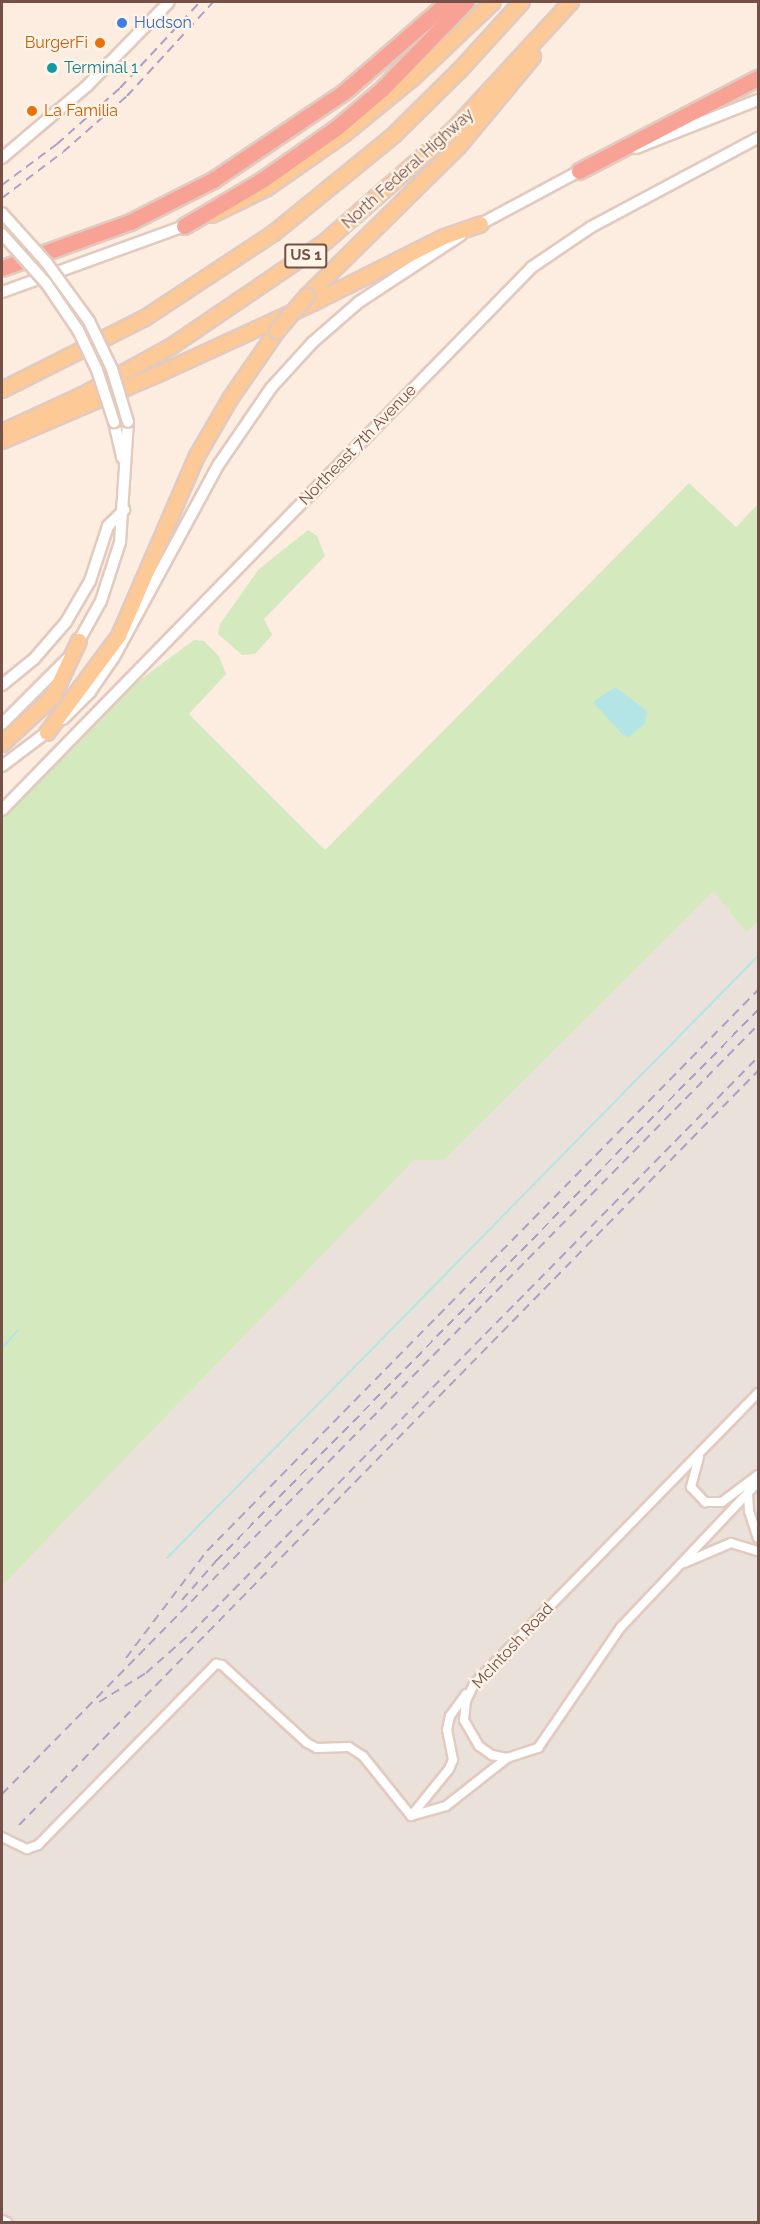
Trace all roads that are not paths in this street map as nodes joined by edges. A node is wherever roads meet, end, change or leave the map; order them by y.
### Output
1 (169, 2) edge
2 (448, 2) edge
3 (466, 2) edge
4 (493, 2) edge
5 (522, 2) edge
6 (571, 2) edge
7 (560, 15) junction
8 (759, 78) edge
9 (759, 100) edge
10 (759, 138) edge
11 (2, 158) edge
12 (579, 171) junction
13 (2, 213) edge
14 (481, 224) junction
15 (184, 226) junction
16 (2, 234) edge
17 (2, 268) edge
18 (2, 292) edge
19 (2, 390) edge
20 (2, 432) edge
21 (2, 441) edge
22 (124, 468) junction
23 (124, 510) junction
24 (80, 641) junction
25 (2, 685) edge
26 (2, 724) edge
27 (47, 733) junction
28 (2, 744) edge
29 (2, 766) edge
30 (2, 810) edge
31 (759, 1393) edge
32 (702, 1451) junction
33 (759, 1476) edge
34 (759, 1482) edge
35 (748, 1493) junction
36 (759, 1538) edge
37 (759, 1551) edge
38 (678, 1566) junction
39 (474, 1684) junction
40 (507, 1758) junction
41 (411, 1816) junction
42 (2, 1837) edge
43 (2, 2220) edge
44 (7, 2223) edge

1 - 11 street
2 - 17 highway
3 - 15 highway
4 - 15 main road
5 - 19 main road, US 1
6 - 7 main road, North Federal Highway / US 1
7 - 20 main road, North Federal Highway / US 1
7 - 27 main road, bridge
8 - 12 highway
9 - 12 street
10 - 30 street, Northeast 7th Avenue
12 - 14 street
13 - 22 street, bridge
14 - 21 main road
14 - 27 street
15 - 18 street
16 - 22 street, bridge
22 - 23 street
23 - 24 street
23 - 25 street
24 - 26 street
24 - 28 main road
27 - 29 street
31 - 32 street, McIntosh Road
32 - 33 street
32 - 39 street, McIntosh Road
34 - 35 street
35 - 36 street
35 - 38 street
37 - 38 street
38 - 40 street
39 - 40 street, McIntosh Road
39 - 41 street
40 - 41 street
41 - 42 street
43 - 44 street

